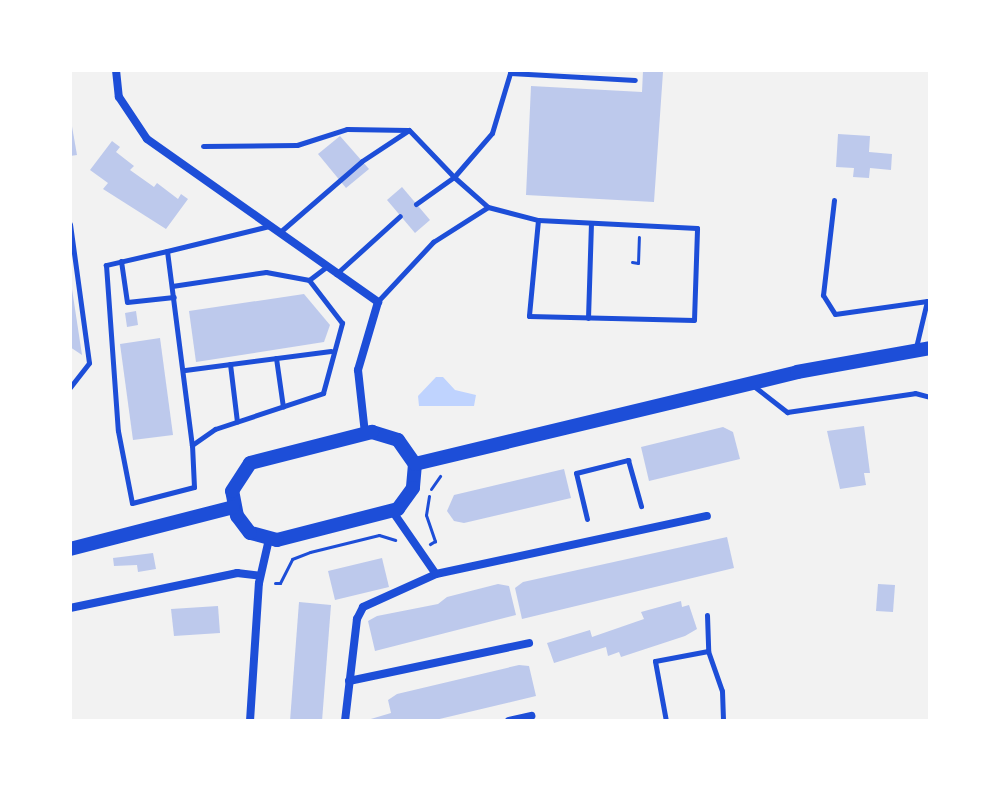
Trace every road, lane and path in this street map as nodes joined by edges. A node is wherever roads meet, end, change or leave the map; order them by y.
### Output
1 (116, 70) edge
2 (635, 80) dead end
3 (409, 130) junction
4 (203, 146) dead end
5 (454, 177) junction
6 (834, 200) dead end
7 (416, 204) dead end
8 (488, 207) junction
9 (400, 216) dead end
10 (538, 220) junction
11 (591, 223) junction
12 (70, 224) edge
13 (270, 225) junction
14 (639, 225) junction
15 (280, 232) junction
16 (167, 251) junction
17 (121, 261) junction
18 (632, 262) dead end
19 (326, 267) junction
20 (336, 274) junction
21 (309, 280) junction
22 (172, 286) junction
23 (174, 297) junction
24 (929, 299) edge
25 (378, 302) junction
26 (588, 318) junction
27 (923, 348) edge
28 (331, 351) junction
29 (276, 358) junction
30 (230, 364) junction
31 (185, 370) junction
32 (752, 383) junction
33 (70, 387) edge
34 (930, 397) edge
35 (283, 407) junction
36 (237, 422) junction
37 (365, 433) junction
38 (192, 445) junction
39 (415, 464) junction
40 (641, 506) dead end
41 (233, 507) junction
42 (393, 512) junction
43 (707, 516) dead end
44 (587, 519) dead end
45 (126, 533) junction
46 (269, 539) junction
47 (70, 542) edge
48 (398, 543) dead end
49 (70, 549) edge
50 (436, 574) junction
51 (260, 580) junction
52 (70, 608) edge
53 (707, 615) dead end
54 (529, 643) dead end
55 (708, 651) junction
56 (349, 681) junction
57 (531, 716) dead end
58 (250, 721) edge
59 (345, 721) edge
60 (509, 721) edge
61 (666, 721) edge
62 (723, 721) edge

1 - 13 street
2 - 5 lane
3 - 4 lane
3 - 5 lane
3 - 15 lane
5 - 7 lane
5 - 8 lane
6 - 24 lane
8 - 10 lane
8 - 25 lane
9 - 20 lane
10 - 11 lane
10 - 26 lane
11 - 14 lane
11 - 26 lane
12 - 33 lane
13 - 15 street
13 - 16 lane
14 - 18 path
14 - 26 lane
15 - 19 street
16 - 17 lane
16 - 22 lane
17 - 23 lane
17 - 38 lane
19 - 20 street
19 - 21 lane
20 - 25 street
21 - 22 lane
21 - 28 lane
22 - 23 lane
23 - 31 lane
24 - 27 lane
25 - 37 street
27 - 32 main road
28 - 29 lane
28 - 35 lane
29 - 30 lane
29 - 35 lane
30 - 31 lane
30 - 36 lane
31 - 38 lane
32 - 34 lane
32 - 39 main road
35 - 36 lane
36 - 38 lane
37 - 39 main road
37 - 41 main road
39 - 42 main road
40 - 44 lane
41 - 45 main road
41 - 46 main road
42 - 46 main road
42 - 50 street
43 - 50 street
45 - 47 main road
45 - 49 main road
46 - 51 street
48 - 51 path
50 - 56 street
51 - 52 street
51 - 58 street
53 - 55 lane
54 - 56 street
55 - 61 lane
55 - 62 lane
56 - 59 street
57 - 60 street

